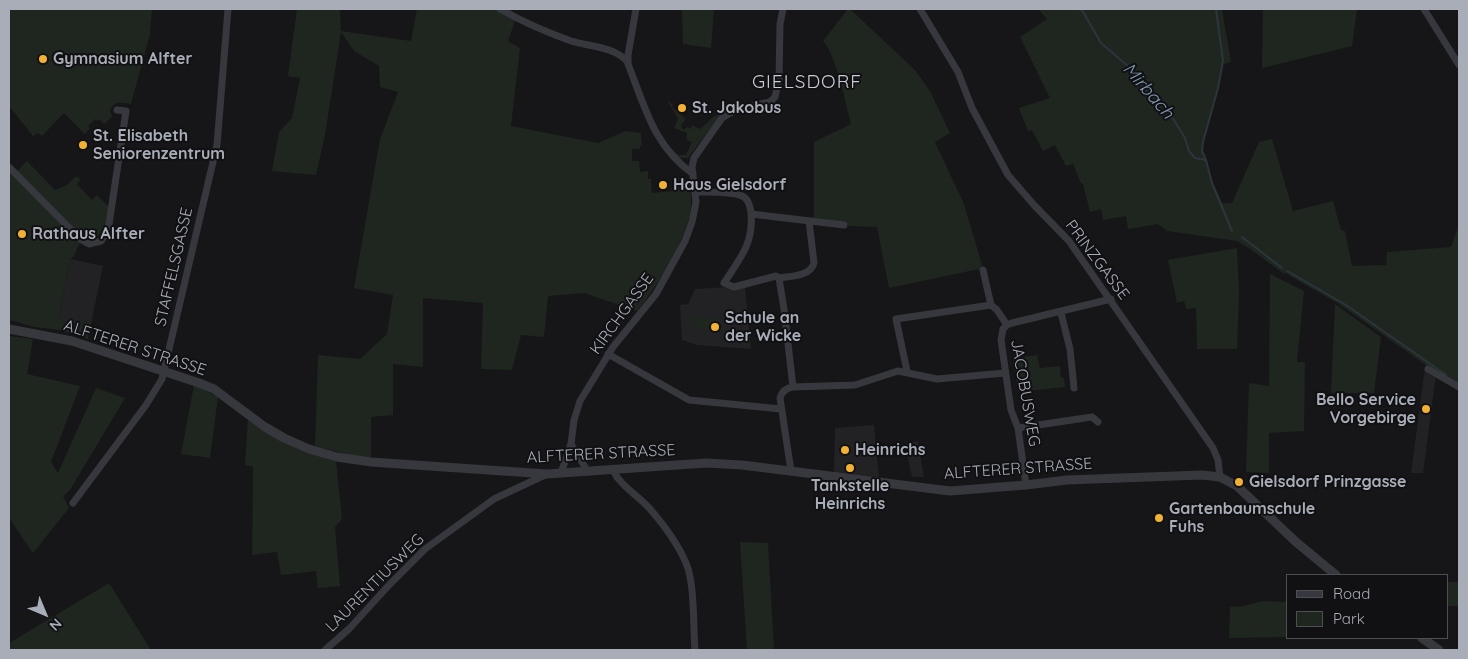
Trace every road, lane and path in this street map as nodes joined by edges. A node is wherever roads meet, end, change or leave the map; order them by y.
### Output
1 (228, 9) edge
2 (500, 9) edge
3 (636, 9) edge
4 (783, 9) edge
5 (920, 9) edge
6 (1424, 9) edge
7 (628, 62) junction
8 (1459, 65) edge
9 (117, 110) dead end
10 (9, 167) edge
11 (693, 174) junction
12 (696, 192) junction
13 (751, 214) junction
14 (808, 221) junction
15 (844, 226) dead end
16 (983, 270) dead end
17 (779, 278) junction
18 (1111, 299) junction
19 (991, 305) junction
20 (1060, 312) junction
21 (1006, 325) junction
22 (9, 329) edge
23 (608, 354) junction
24 (1428, 369) dead end
25 (164, 371) junction
26 (907, 372) junction
27 (1005, 373) junction
28 (794, 387) junction
29 (1459, 387) edge
30 (1074, 388) dead end
31 (781, 410) junction
32 (1098, 422) dead end
33 (1018, 428) junction
34 (571, 444) junction
35 (613, 470) junction
36 (791, 471) junction
37 (588, 472) junction
38 (561, 473) junction
39 (547, 474) junction
40 (1220, 477) junction
41 (1026, 485) junction
42 (73, 503) dead end
43 (1335, 574) edge
44 (1424, 639) edge
45 (325, 650) edge
46 (695, 650) edge
47 (1440, 650) edge

1 - 25 street, STAFFELSGASSE
2 - 7 street
3 - 7 street
4 - 11 street, KIRCHGASSE
5 - 18 street, PRINZGASSE
6 - 8 street
7 - 11 street
9 - 10 street
11 - 12 street, KIRCHGASSE
12 - 13 street
12 - 23 street, KIRCHGASSE
13 - 14 street
13 - 17 street
14 - 15 street
14 - 17 street
16 - 19 street
17 - 28 street
18 - 20 street, JACOBUSWEG
18 - 40 street, PRINZGASSE
19 - 21 street
19 - 26 street
20 - 21 street, JACOBUSWEG
20 - 30 street
21 - 27 street, JACOBUSWEG
22 - 25 street, ALFTERER STRASSE
23 - 31 street
23 - 34 street, KIRCHGASSE
24 - 29 street
25 - 39 street, ALFTERER STRASSE
25 - 42 street, STAFFELSGASSE
26 - 27 street
26 - 28 street
27 - 33 street, JACOBUSWEG
28 - 31 street
31 - 36 street
32 - 33 street
33 - 41 street, JACOBUSWEG
34 - 37 street
34 - 38 street, KIRCHGASSE
35 - 36 street, ALFTERER STRASSE
35 - 37 street, ALFTERER STRASSE
35 - 46 street
36 - 41 street, ALFTERER STRASSE
37 - 38 street, ALFTERER STRASSE
38 - 39 street, ALFTERER STRASSE
39 - 45 street, LAURENTIUSWEG
40 - 41 street, ALFTERER STRASSE
40 - 43 street
44 - 47 street

